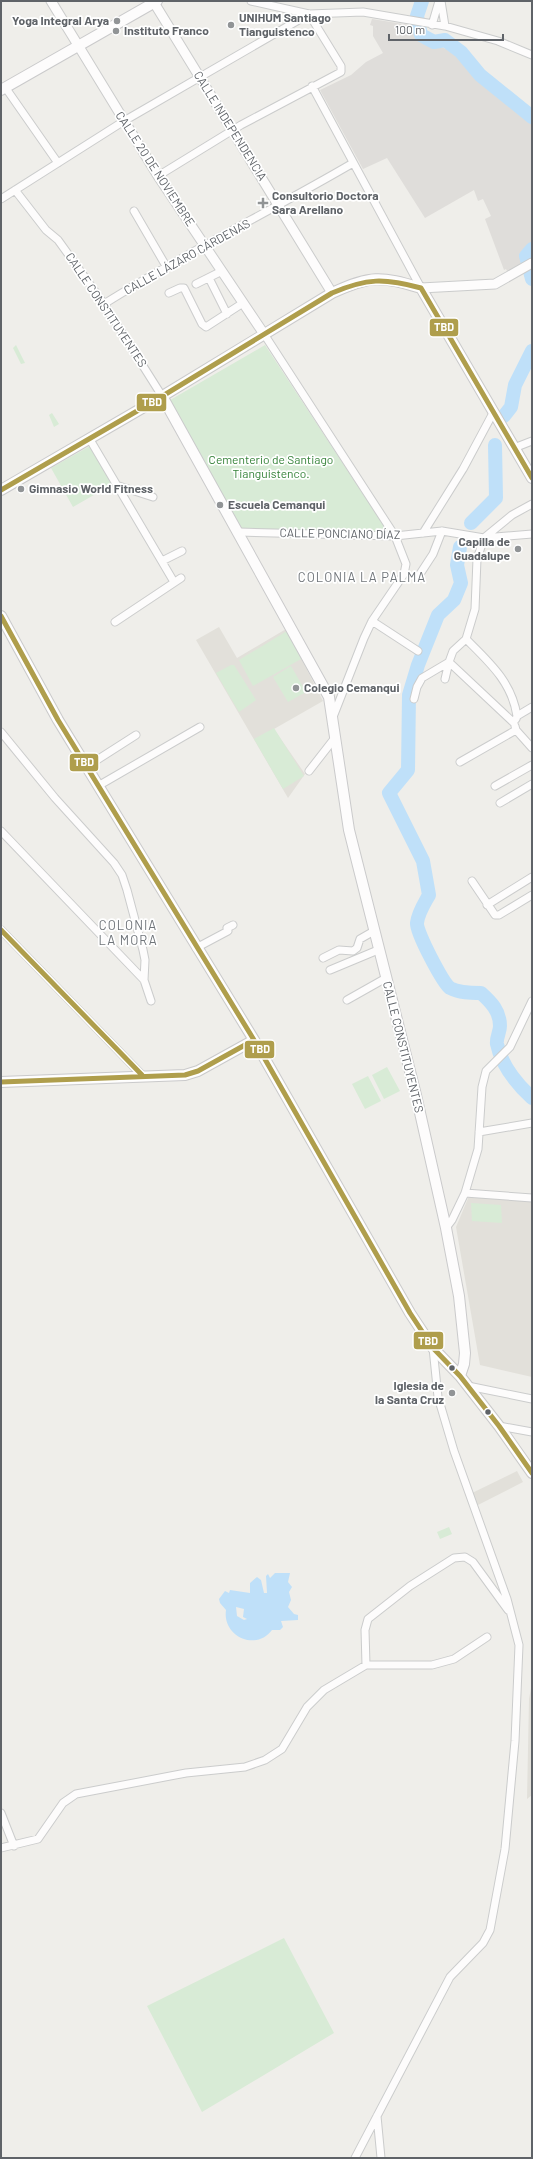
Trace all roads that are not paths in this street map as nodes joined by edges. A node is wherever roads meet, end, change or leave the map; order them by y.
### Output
1 (51, 1) edge
2 (250, 1) edge
3 (440, 1) edge
4 (154, 2) edge
5 (309, 14) junction
6 (428, 24) junction
7 (446, 26) junction
8 (79, 46) junction
9 (532, 55) edge
10 (200, 77) junction
11 (2, 86) edge
12 (312, 86) junction
13 (124, 121) junction
14 (232, 130) junction
15 (58, 163) junction
16 (353, 164) junction
17 (158, 176) junction
18 (15, 190) junction
19 (1, 199) edge
20 (279, 206) junction
21 (134, 211) dead end
22 (206, 246) junction
23 (532, 263) edge
24 (166, 266) junction
25 (222, 271) junction
26 (209, 278) junction
27 (196, 284) dead end
28 (421, 288) junction
29 (169, 293) dead end
30 (332, 293) junction
31 (243, 303) junction
32 (104, 304) junction
33 (227, 314) junction
34 (264, 334) junction
35 (162, 396) junction
36 (493, 413) junction
37 (89, 438) junction
38 (532, 440) edge
39 (514, 448) junction
40 (532, 478) edge
41 (119, 486) junction
42 (1, 490) edge
43 (152, 497) dead end
44 (532, 504) edge
45 (442, 531) junction
46 (239, 532) junction
47 (423, 533) junction
48 (532, 534) edge
49 (395, 536) junction
50 (484, 538) junction
51 (182, 551) dead end
52 (162, 561) junction
53 (418, 577) dead end
54 (181, 578) dead end
55 (174, 582) junction
56 (1, 616) edge
57 (372, 621) junction
58 (115, 622) dead end
59 (466, 639) junction
60 (418, 651) dead end
61 (449, 662) junction
62 (445, 679) dead end
63 (414, 699) dead end
64 (532, 707) edge
65 (517, 716) junction
66 (332, 718) junction
67 (515, 727) junction
68 (200, 728) dead end
69 (1, 732) edge
70 (136, 735) dead end
71 (334, 739) junction
72 (532, 748) edge
73 (460, 762) dead end
74 (532, 765) edge
75 (86, 767) junction
76 (309, 771) dead end
77 (532, 784) edge
78 (98, 786) junction
79 (494, 786) dead end
80 (500, 803) dead end
81 (1, 831) edge
82 (532, 877) edge
83 (472, 881) dead end
84 (532, 895) edge
85 (487, 905) junction
86 (233, 925) dead end
87 (1, 930) edge
88 (374, 932) junction
89 (196, 948) junction
90 (378, 950) junction
91 (323, 958) dead end
92 (330, 970) dead end
93 (386, 978) junction
94 (144, 980) junction
95 (346, 1000) dead end
96 (152, 1001) dead end
97 (532, 1001) edge
98 (254, 1040) junction
99 (142, 1075) junction
100 (1, 1082) edge
101 (532, 1123) edge
102 (479, 1132) junction
103 (465, 1193) junction
104 (532, 1198) edge
105 (446, 1228) junction
106 (433, 1348) junction
107 (460, 1376) junction
108 (468, 1386) junction
109 (532, 1399) edge
110 (499, 1426) junction
111 (532, 1432) edge
112 (532, 1473) edge
113 (513, 1617) junction
114 (487, 1638) dead end
115 (366, 1665) junction
116 (1, 1813) edge
117 (14, 1846) junction
118 (1, 1848) edge
119 (377, 2116) junction
120 (355, 2158) edge
121 (381, 2158) edge

1 - 8 street, CALLE 20 DE NOVIEMBRE
2 - 5 street
3 - 6 street
3 - 7 street
4 - 8 main road
4 - 10 street, CALLE INDEPENDENCIA
5 - 6 street
5 - 10 street
5 - 12 street
6 - 7 street
7 - 9 street
8 - 11 main road
8 - 13 street, CALLE 20 DE NOVIEMBRE
10 - 13 street
10 - 14 street, CALLE INDEPENDENCIA
11 - 15 street
12 - 14 street
12 - 16 street
13 - 15 street
13 - 17 street, CALLE 20 DE NOVIEMBRE
14 - 17 street
14 - 20 street, CALLE INDEPENDENCIA
15 - 18 street
16 - 20 street, CALLE LÁZARO CÁRDENAS
16 - 28 street
17 - 22 street, CALLE 20 DE NOVIEMBRE
18 - 19 street
18 - 32 street, CALLE CONSTITUYENTES
20 - 22 street, CALLE LÁZARO CÁRDENAS
20 - 30 street, CALLE INDEPENDENCIA
21 - 24 street
22 - 24 street, CALLE LÁZARO CÁRDENAS
22 - 25 street, CALLE 20 DE NOVIEMBRE
23 - 28 street
24 - 32 street, CALLE LÁZARO CÁRDENAS
25 - 26 street
25 - 31 street, CALLE 20 DE NOVIEMBRE
26 - 27 street
26 - 33 street
28 - 30 main road
28 - 36 main road
29 - 33 street
30 - 34 main road
31 - 33 street
31 - 34 street, CALLE 20 DE NOVIEMBRE
32 - 35 street, CALLE CONSTITUYENTES
34 - 35 main road
34 - 49 street
35 - 37 main road
35 - 46 main road, CALLE CONSTITUYENTES
36 - 39 main road
36 - 47 street
37 - 41 street
37 - 42 main road
38 - 39 street
39 - 40 main road
41 - 43 street
41 - 52 street
44 - 50 street
45 - 47 street, CALLE PONCIANO DÍAZ
45 - 50 street, CALLE PONCIANO DÍAZ
45 - 53 street
46 - 49 street, CALLE PONCIANO DÍAZ
46 - 66 main road, CALLE CONSTITUYENTES
47 - 49 street, CALLE PONCIANO DÍAZ
48 - 50 street, CALLE PONCIANO DÍAZ
49 - 57 street
50 - 59 street
51 - 52 street
52 - 55 street
54 - 55 street
55 - 58 street
56 - 75 main road
57 - 60 street
57 - 66 street
59 - 61 street
59 - 65 street
61 - 62 street
61 - 63 street
61 - 67 street
64 - 65 street
65 - 67 street
66 - 71 main road, CALLE CONSTITUYENTES
67 - 72 street
67 - 73 street
68 - 78 street
69 - 94 street
70 - 75 street
71 - 76 street
71 - 88 main road, CALLE CONSTITUYENTES
74 - 79 street
75 - 78 main road
77 - 80 street
78 - 89 main road
81 - 94 street
82 - 85 street
83 - 85 street
84 - 85 street
86 - 89 street
87 - 99 street
88 - 90 main road, CALLE CONSTITUYENTES
88 - 91 street
89 - 98 main road
90 - 92 street
90 - 93 main road, CALLE CONSTITUYENTES
93 - 95 street
93 - 105 main road, CALLE CONSTITUYENTES
94 - 96 street
97 - 102 street
98 - 99 main road
98 - 106 main road
99 - 100 main road
101 - 102 street
102 - 103 street
103 - 104 street
103 - 105 street
105 - 107 main road, CALLE CONSTITUYENTES
106 - 107 main road
106 - 113 street
107 - 108 main road
108 - 109 street
108 - 110 main road
110 - 111 street
110 - 112 main road
113 - 115 street
113 - 119 street
114 - 115 street
115 - 117 street
116 - 117 street
117 - 118 street
119 - 120 street
119 - 121 street

